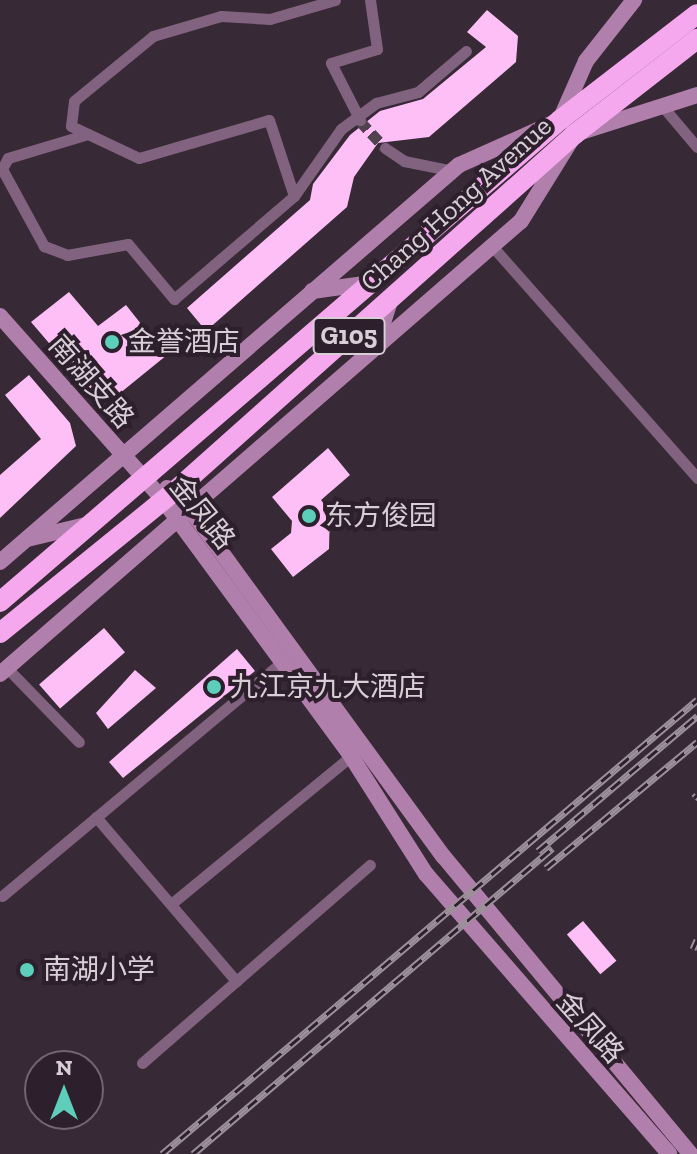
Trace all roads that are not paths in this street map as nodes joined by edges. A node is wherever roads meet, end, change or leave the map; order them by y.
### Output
1 (335, 0) edge
2 (370, 0) edge
3 (634, 0) edge
4 (697, 14) edge
5 (697, 39) edge
6 (466, 51) dead end
7 (697, 95) edge
8 (664, 108) junction
9 (358, 118) junction
10 (568, 127) junction
11 (88, 134) junction
12 (697, 147) edge
13 (385, 148) tunnel mouth
14 (453, 171) junction
15 (294, 196) junction
16 (492, 246) junction
17 (377, 282) junction
18 (312, 291) junction
19 (391, 298) junction
20 (0, 316) edge
21 (375, 350) junction
22 (121, 457) junction
23 (697, 478) edge
24 (142, 481) junction
25 (170, 496) junction
26 (184, 515) junction
27 (92, 524) junction
28 (24, 540) junction
29 (0, 562) edge
30 (0, 602) edge
31 (0, 633) edge
32 (282, 662) junction
33 (4, 671) edge
34 (79, 742) dead end
35 (351, 756) junction
36 (96, 817) junction
37 (370, 865) dead end
38 (2, 896) edge
39 (171, 904) junction
40 (236, 981) junction
41 (142, 1063) dead end
42 (669, 1154) edge
43 (691, 1154) edge

1 - 11 street
2 - 9 street
3 - 10 street
4 - 10 highway, Chang Hong Avenue / G105
5 - 10 highway, Chang Hong Avenue / G105
6 - 9 street
7 - 8 street
8 - 10 street
8 - 12 street
9 - 15 street
10 - 14 street
10 - 16 street
10 - 17 highway, Chang Hong Avenue / G105
10 - 19 highway, Chang Hong Avenue / G105
11 - 15 street
11 - 15 street
13 - 14 street
14 - 18 street
16 - 21 street
16 - 23 street
17 - 18 street
17 - 24 highway, Chang Hong Avenue / G105
18 - 22 street
19 - 21 street
19 - 25 highway, Chang Hong Avenue / G105
20 - 22 street, 南湖支路
21 - 26 street
22 - 24 street, 南湖支路
22 - 28 street
24 - 25 street, 金凤路
24 - 27 highway, Chang Hong Avenue / G105
25 - 26 street, 金凤路
25 - 31 highway, Chang Hong Avenue / G105
26 - 32 street, 金凤路
26 - 33 street
26 - 43 street, 金凤路
27 - 28 street
27 - 30 highway, Chang Hong Avenue / G105
28 - 29 street
32 - 35 street, 金凤路
32 - 36 street
33 - 34 street
35 - 39 street
35 - 42 street, 金凤路
36 - 38 street
36 - 39 street
37 - 40 street
39 - 40 street
40 - 41 street

